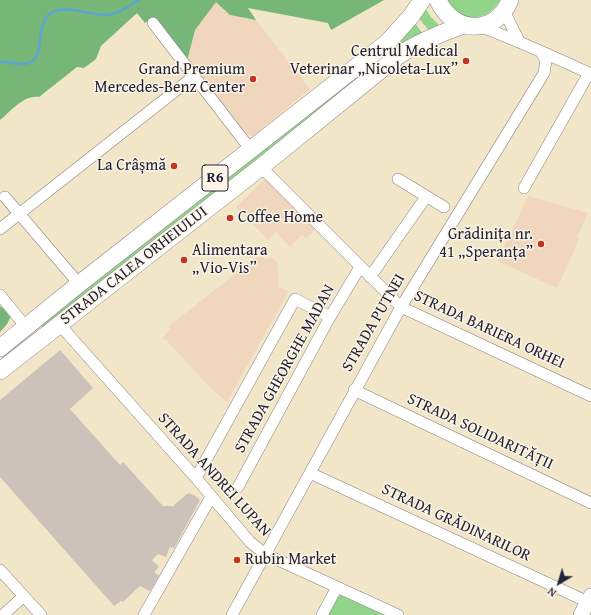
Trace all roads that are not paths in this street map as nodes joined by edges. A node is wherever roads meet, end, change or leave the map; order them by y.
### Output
1 (422, 0) edge
2 (438, 0) edge
3 (507, 5) edge
4 (153, 23) dead end
5 (472, 26) junction
6 (519, 41) junction
7 (541, 52) junction
8 (590, 73) edge
9 (193, 77) junction
10 (251, 150) junction
11 (260, 167) junction
12 (398, 179) dead end
13 (524, 188) dead end
14 (5, 197) dead end
15 (426, 197) junction
16 (444, 207) dead end
17 (18, 214) junction
18 (0, 229) edge
19 (360, 267) junction
20 (370, 277) junction
21 (79, 284) junction
22 (0, 295) edge
23 (401, 307) junction
24 (330, 317) junction
25 (59, 324) junction
26 (26, 327) junction
27 (0, 348) edge
28 (0, 371) edge
29 (354, 390) junction
30 (591, 396) edge
31 (310, 473) junction
32 (196, 478) junction
33 (238, 487) dead end
34 (211, 497) junction
35 (591, 503) edge
36 (265, 554) junction
37 (0, 570) edge
38 (337, 587) junction
39 (24, 596) junction
40 (587, 604) edge
41 (3, 615) edge
42 (41, 615) edge
43 (144, 615) edge
44 (232, 615) edge
45 (322, 615) edge
46 (398, 615) edge

1 - 10 highway, STRADA CALEA ORHEIULUI / R6
2 - 5 highway
3 - 5 highway, R6
3 - 6 street
4 - 9 street
5 - 6 street
5 - 11 highway, STRADA CALEA ORHEIULUI / R6
6 - 7 street
7 - 8 street
7 - 23 street, STRADA PUTNEI
8 - 13 street
9 - 10 street
9 - 17 street
10 - 21 highway, STRADA CALEA ORHEIULUI / R6
11 - 19 street, STRADA BARIERA ORHEI
11 - 25 highway, STRADA CALEA ORHEIULUI / R6
12 - 15 street
14 - 17 street
15 - 16 street
15 - 20 street
17 - 18 street
17 - 21 street
19 - 20 street, STRADA BARIERA ORHEI
19 - 24 street, STRADA GHEORGHE MADAN
20 - 23 street, STRADA BARIERA ORHEI
21 - 26 highway, STRADA CALEA ORHEIULUI / R6
22 - 26 street
23 - 29 street, STRADA PUTNEI
23 - 30 street, STRADA BARIERA ORHEI
24 - 32 street
24 - 33 street, STRADA GHEORGHE MADAN
25 - 28 highway, STRADA CALEA ORHEIULUI / R6
25 - 32 street, STRADA ANDREI LUPAN
26 - 27 highway, STRADA CALEA ORHEIULUI / R6
29 - 31 street, STRADA PUTNEI
29 - 35 street, STRADA SOLIDARITĂȚII
31 - 36 street, STRADA PUTNEI
31 - 40 street, STRADA GRĂDINARILOR
32 - 34 street, STRADA ANDREI LUPAN
34 - 36 street, STRADA ANDREI LUPAN
34 - 43 street
36 - 38 street, STRADA ANDREI LUPAN
36 - 44 street, STRADA PUTNEI
37 - 39 street
38 - 45 street
38 - 46 street, STRADA ANDREI LUPAN
39 - 41 street
39 - 42 street

